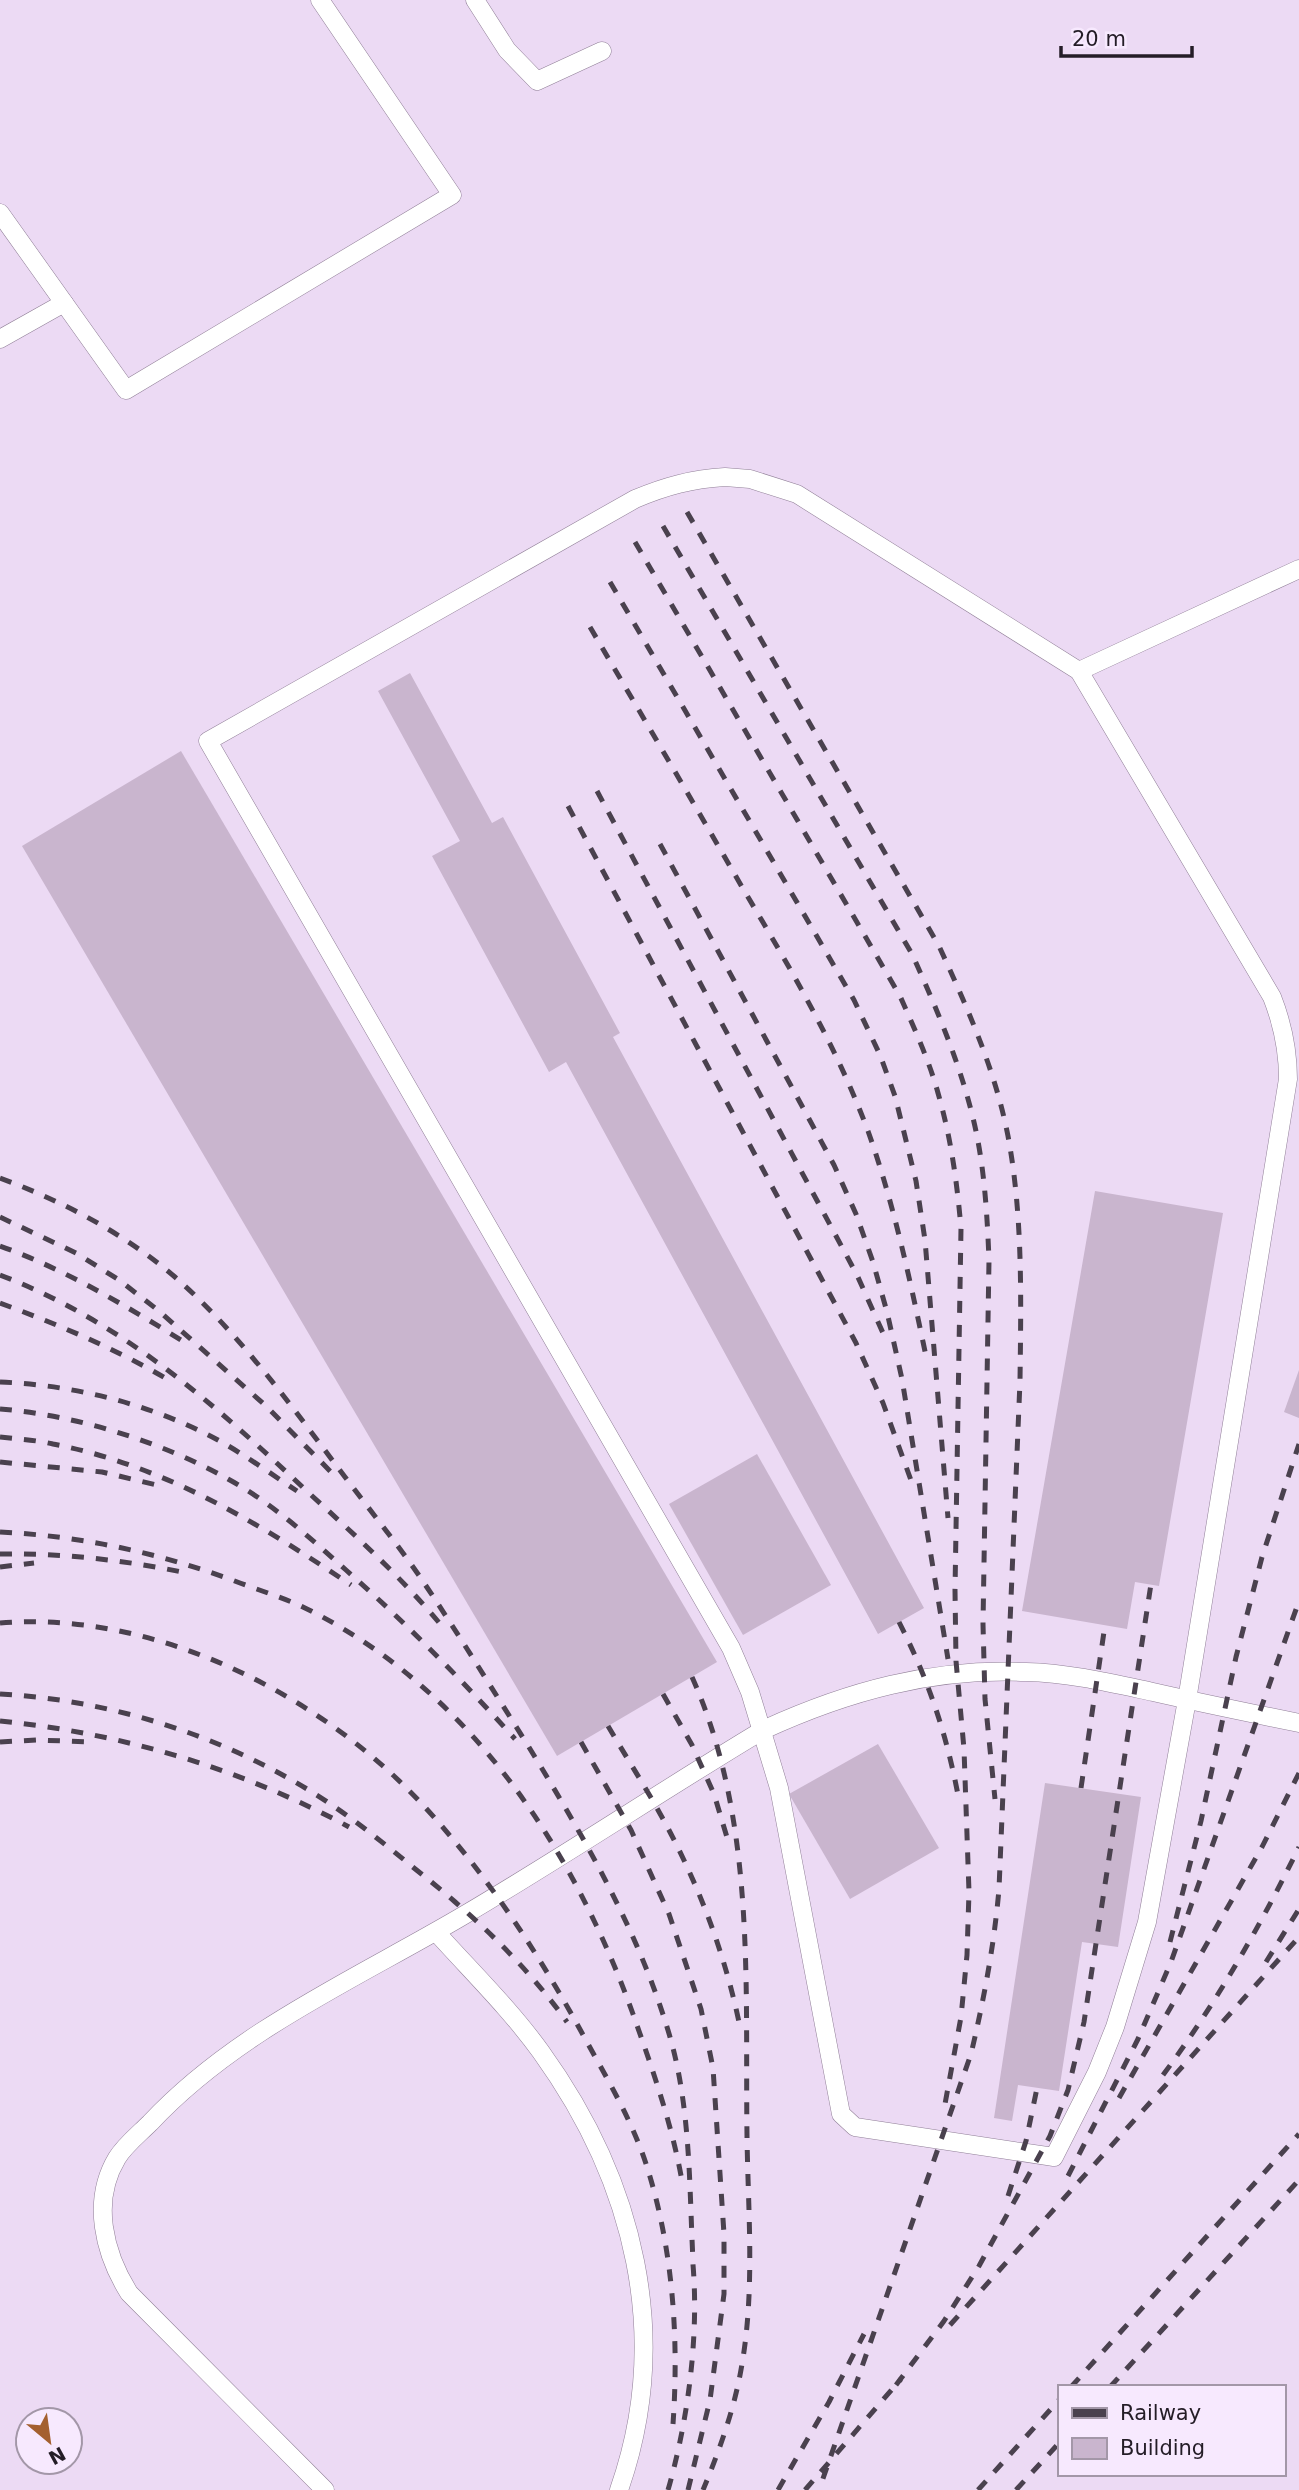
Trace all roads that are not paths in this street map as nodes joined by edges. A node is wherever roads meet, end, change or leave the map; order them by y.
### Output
1 (320, 0) edge
2 (475, 0) edge
3 (602, 51) dead end
4 (0, 213) edge
5 (64, 303) junction
6 (0, 339) edge
7 (1299, 569) edge
8 (1079, 671) junction
9 (1187, 1700) junction
10 (1299, 1723) edge
11 (763, 1730) junction
12 (436, 1931) junction
13 (325, 2490) edge
14 (619, 2490) edge

1 - 5 lane
2 - 3 lane
4 - 5 lane
5 - 6 lane
7 - 8 lane
8 - 9 lane
8 - 11 lane
9 - 10 lane
9 - 11 lane
9 - 11 lane
11 - 12 lane
12 - 13 lane
12 - 14 lane

